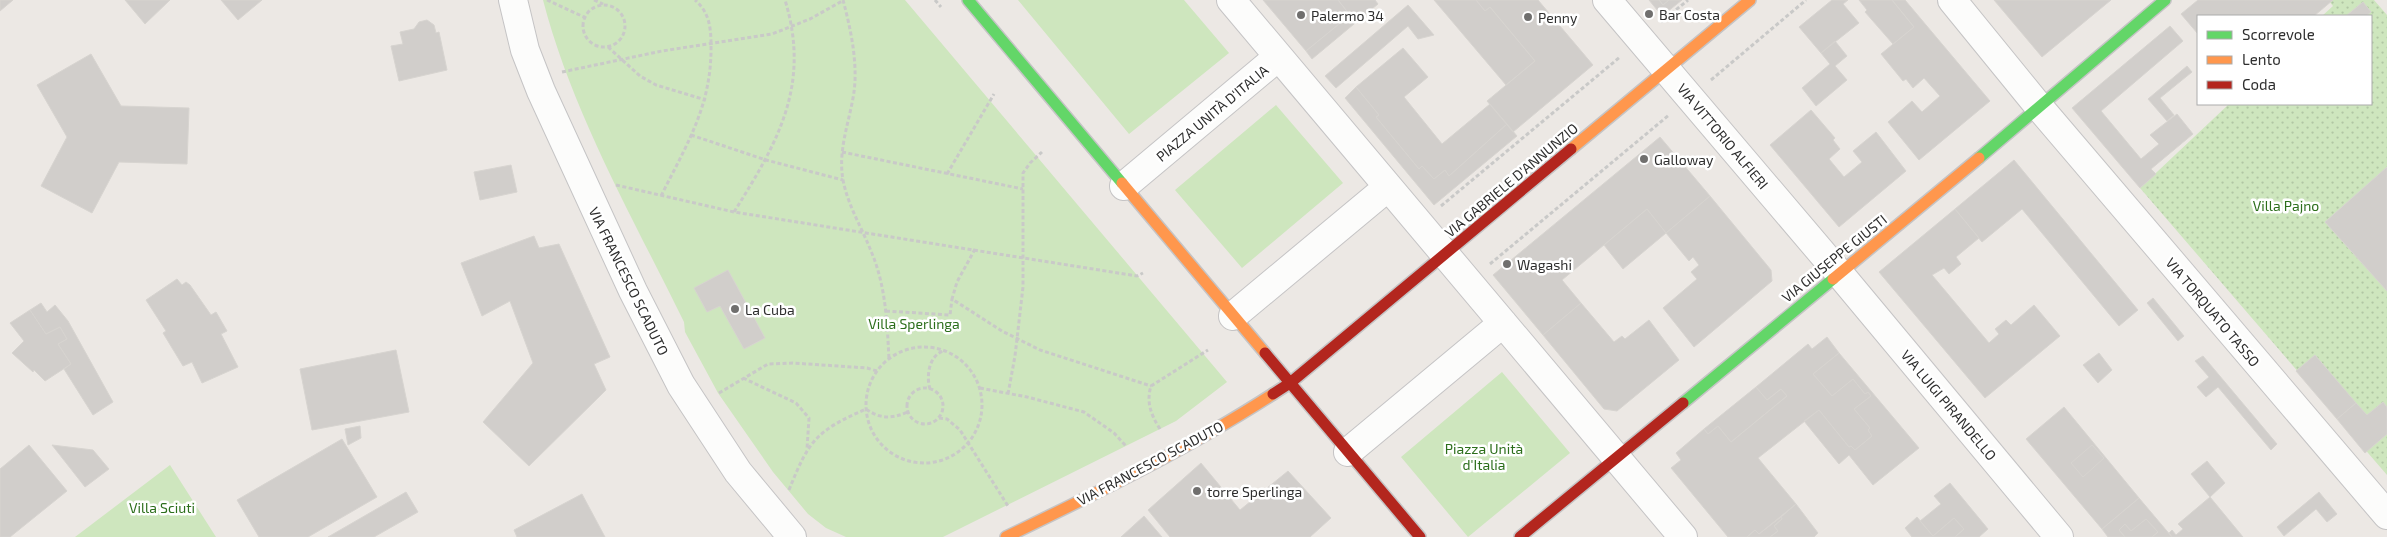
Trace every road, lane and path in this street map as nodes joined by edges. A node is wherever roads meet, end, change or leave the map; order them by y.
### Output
1 (513, 0) edge
2 (548, 0) edge
3 (594, 0) edge
4 (695, 0) edge
5 (785, 0) edge
6 (843, 0) edge
7 (968, 0) edge
8 (1231, 0) edge
9 (1607, 0) edge
10 (1688, 0) edge
11 (1750, 0) edge
12 (1806, 0) edge
13 (1952, 0) edge
14 (2165, 0) edge
15 (604, 4) junction
16 (584, 17) junction
17 (792, 27) junction
18 (1640, 40) junction
19 (711, 43) junction
20 (608, 47) junction
21 (1278, 57) junction
22 (620, 59) junction
23 (1666, 70) junction
24 (556, 74) dead end
25 (994, 94) dead end
26 (1690, 97) junction
27 (706, 100) junction
28 (2040, 108) junction
29 (691, 135) junction
30 (842, 152) junction
31 (1042, 152) dead end
32 (766, 160) junction
33 (947, 174) junction
34 (843, 180) junction
35 (616, 185) dead end
36 (1124, 186) junction
37 (1388, 188) junction
38 (1023, 189) junction
39 (661, 196) junction
40 (734, 212) junction
41 (1419, 224) junction
42 (862, 233) junction
43 (974, 249) junction
44 (1445, 255) junction
45 (1024, 256) junction
46 (1143, 273) dead end
47 (1839, 273) junction
48 (1468, 282) junction
49 (952, 299) junction
50 (886, 311) junction
51 (1233, 316) junction
52 (1503, 323) junction
53 (1017, 339) junction
54 (1208, 350) dead end
55 (943, 351) junction
56 (889, 359) junction
57 (877, 371) junction
58 (743, 378) junction
59 (1290, 383) junction
60 (1151, 386) junction
61 (980, 388) junction
62 (930, 389) junction
63 (1008, 394) junction
64 (712, 397) dead end
65 (866, 409) junction
66 (908, 412) junction
67 (939, 418) junction
68 (1163, 433) dead end
69 (968, 443) junction
70 (807, 449) junction
71 (1129, 450) dead end
72 (1348, 452) junction
73 (1616, 457) junction
74 (784, 496) dead end
75 (1009, 509) dead end
76 (2387, 515) edge
77 (2050, 534) edge
78 (792, 537) edge
79 (1006, 537) edge
80 (1420, 537) edge
81 (1520, 537) edge
82 (1682, 537) edge

1 - 78 street, VIA FRANCESCO SCADUTO
2 - 16 path
3 - 15 path
4 - 19 path
5 - 17 path
6 - 17 path
6 - 30 path
7 - 36 street
8 - 21 street
9 - 18 street, VIA VITTORIO ALFIERI
10 - 18 path
11 - 23 street, VIA GABRIELE D'ANNUNZIO
12 - 26 path
13 - 28 street, VIA TORQUATO TASSO
14 - 28 street, VIA GIUSEPPE GIUSTI
15 - 16 path
15 - 20 path
16 - 20 path
17 - 19 path
17 - 32 path
18 - 23 street, VIA VITTORIO ALFIERI
18 - 41 path
19 - 22 path
19 - 27 path
20 - 22 path
21 - 36 street, PIAZZA UNITÀ D'ITALIA
21 - 37 street, PIAZZA UNITÀ D'ITALIA
22 - 24 path
22 - 27 path
23 - 26 street, VIA VITTORIO ALFIERI
23 - 44 street, VIA GABRIELE D'ANNUNZIO
25 - 33 path
26 - 47 street, VIA VITTORIO ALFIERI
26 - 48 path
27 - 29 path
28 - 47 street, VIA GIUSEPPE GIUSTI
28 - 76 street, VIA TORQUATO TASSO
29 - 32 path
29 - 39 path
30 - 33 path
30 - 34 path
31 - 38 path
32 - 34 path
32 - 40 path
33 - 38 path
34 - 42 path
35 - 39 path
36 - 51 street
37 - 41 street, PIAZZA UNITÀ D'ITALIA
37 - 51 street
38 - 45 path
39 - 40 path
40 - 42 path
41 - 44 street, PIAZZA UNITÀ D'ITALIA
42 - 43 path
42 - 50 path
43 - 45 path
43 - 49 path
44 - 48 street, PIAZZA UNITÀ D'ITALIA
44 - 59 street, VIA GABRIELE D'ANNUNZIO
45 - 46 path
45 - 53 path
47 - 73 street, VIA GIUSEPPE GIUSTI
47 - 77 street, VIA LUIGI PIRANDELLO
48 - 52 street, PIAZZA UNITÀ D'ITALIA
49 - 50 path
49 - 53 path
50 - 56 path
51 - 59 street
52 - 72 street
52 - 73 street, PIAZZA UNITÀ D'ITALIA
53 - 60 path
53 - 63 path
54 - 60 path
55 - 56 path
55 - 61 path
55 - 62 path
56 - 57 path
57 - 58 path
57 - 65 path
58 - 64 path
58 - 70 path
59 - 72 street
59 - 79 street, VIA FRANCESCO SCADUTO
60 - 68 path
61 - 63 path
61 - 69 path
62 - 66 path
62 - 67 path
63 - 71 path
65 - 66 path
65 - 69 path
65 - 70 path
66 - 67 path
67 - 69 path
69 - 75 path
70 - 74 path
72 - 80 street
73 - 81 street, VIA GIUSEPPE GIUSTI
73 - 82 street, PIAZZA UNITÀ D'ITALIA

